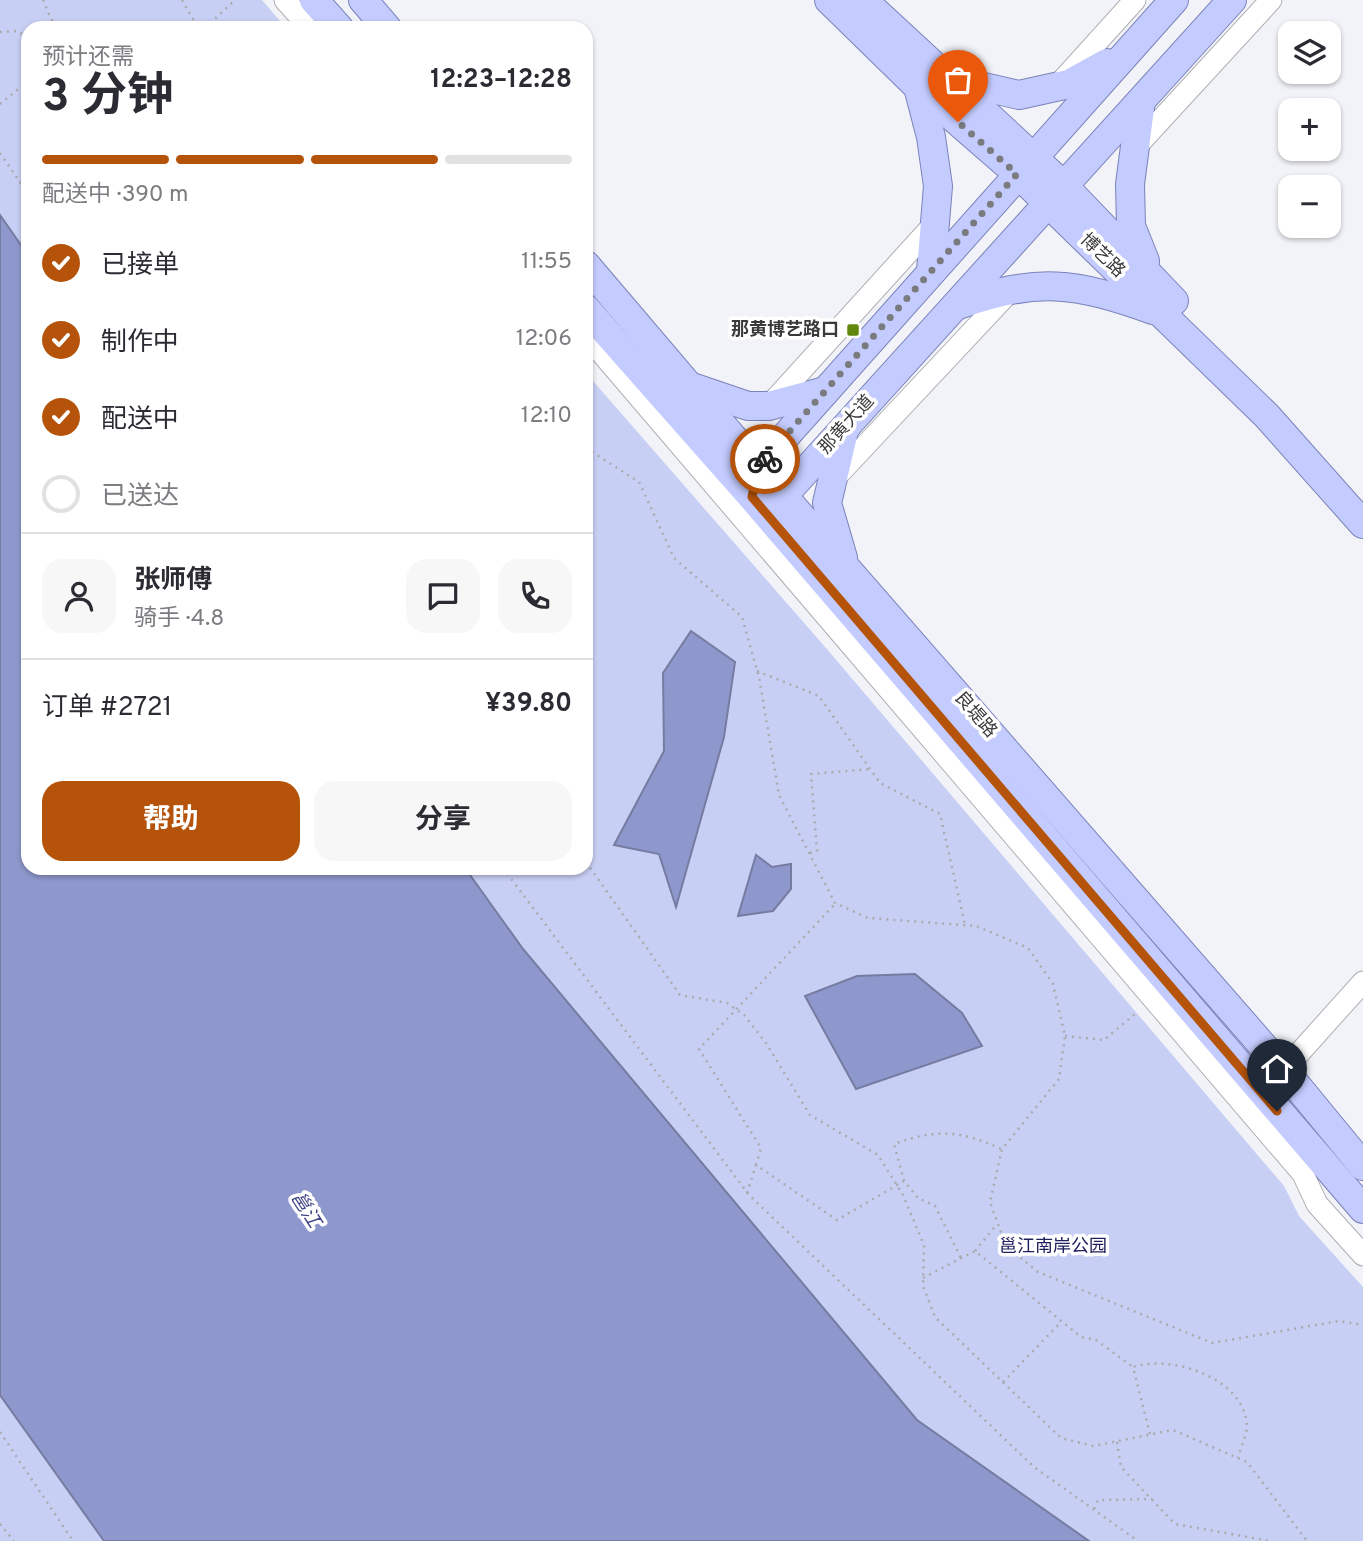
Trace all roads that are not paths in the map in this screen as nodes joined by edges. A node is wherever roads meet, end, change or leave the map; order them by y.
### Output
1 (285, 0) edge
2 (314, 0) edge
3 (363, 0) edge
4 (829, 0) edge
5 (863, 0) edge
6 (1135, 0) edge
7 (1174, 0) edge
8 (1232, 0) edge
9 (1270, 0) edge
10 (304, 21) edge
11 (333, 21) edge
12 (381, 21) edge
13 (1128, 51) junction
14 (948, 79) junction
15 (918, 87) junction
16 (1056, 87) junction
17 (1141, 101) junction
18 (1135, 148) junction
19 (1025, 165) junction
20 (1056, 195) junction
21 (935, 223) junction
22 (931, 271) junction
23 (593, 273) edge
24 (1152, 277) junction
25 (1012, 289) junction
26 (955, 306) junction
27 (1160, 312) junction
28 (593, 317) edge
29 (593, 343) edge
30 (688, 385) junction
31 (825, 391) junction
32 (769, 406) junction
33 (844, 428) junction
34 (758, 467) junction
35 (832, 481) junction
36 (783, 496) junction
37 (752, 497) junction
38 (1363, 506) edge
39 (1363, 524) edge
40 (845, 567) junction
41 (1363, 982) edge
42 (1284, 1070) junction
43 (1363, 1166) edge
44 (1363, 1209) edge
45 (1363, 1255) edge

1 - 10 street
2 - 11 main road
3 - 12 main road
4 - 15 main road, 博艺路
5 - 14 main road, 博艺路
6 - 16 street
7 - 13 main road
8 - 17 main road, 那黄大道
9 - 18 street
13 - 16 main road
13 - 19 main road
14 - 16 main road
14 - 19 main road, 博艺路
15 - 19 main road, 博艺路
15 - 21 main road
17 - 18 main road
17 - 20 main road, 那黄大道
18 - 24 main road
19 - 20 main road, 博艺路
19 - 22 main road
20 - 24 main road, 博艺路
20 - 26 main road, 那黄大道
20 - 27 main road, 博艺路
21 - 22 main road
21 - 32 street
22 - 31 main road
23 - 30 main road, 良堤路
24 - 38 main road, 博艺路
25 - 26 main road
25 - 27 main road
25 - 35 street
26 - 33 main road, 那黄大道
27 - 39 main road, 博艺路
28 - 37 main road, 良堤路
29 - 45 street
30 - 32 main road
30 - 34 main road, 良堤路
31 - 32 main road
31 - 34 main road
33 - 35 main road
33 - 36 main road, 那黄大道
34 - 36 main road, 良堤路
34 - 37 main road
35 - 40 main road
36 - 37 main road
36 - 40 main road, 良堤路
37 - 44 main road, 良堤路
40 - 42 main road, 良堤路
41 - 42 street
42 - 43 main road, 良堤路

